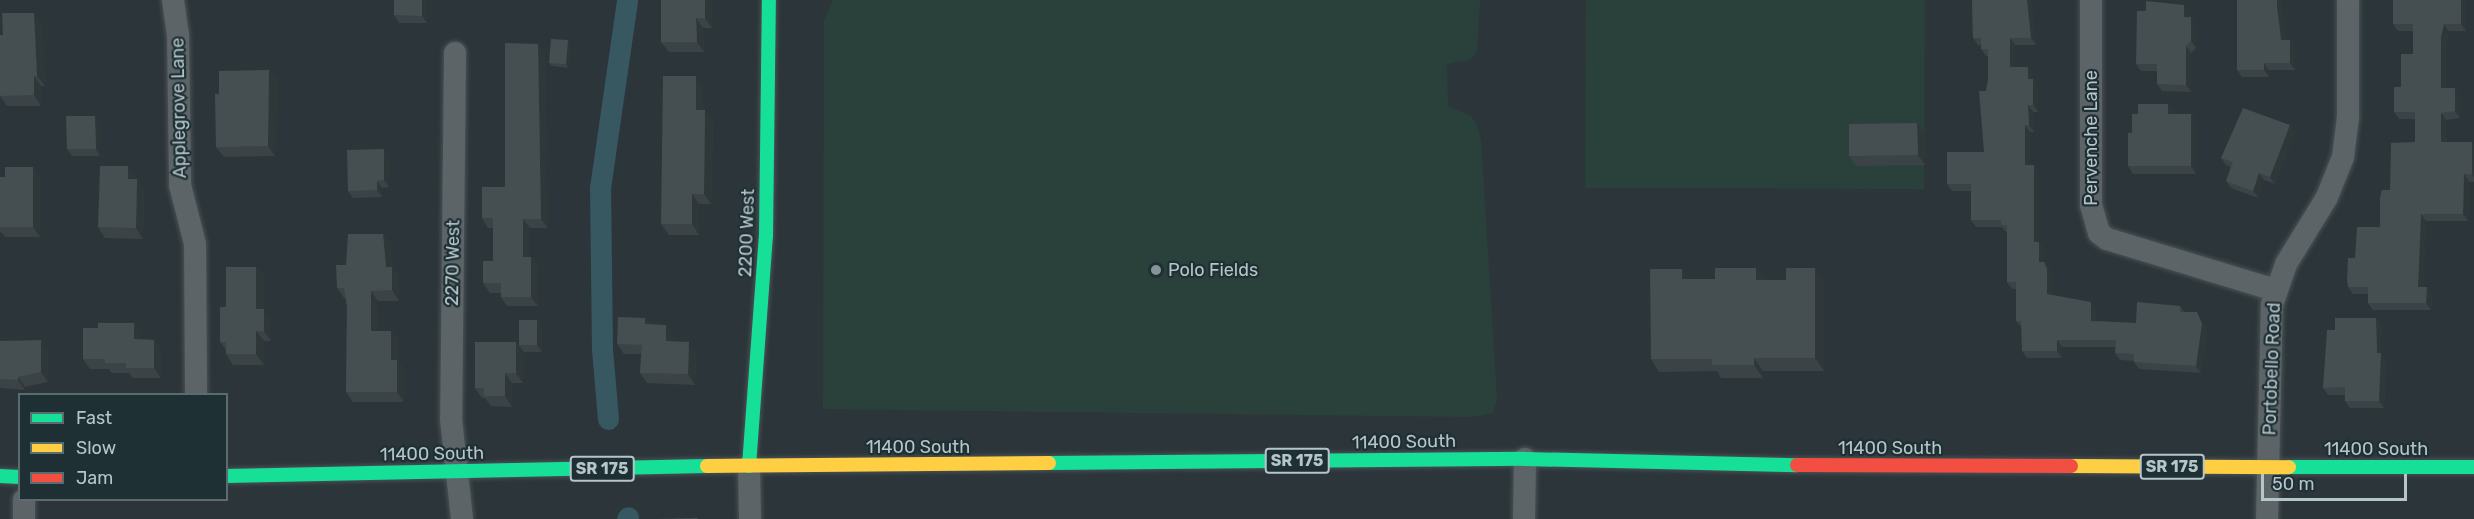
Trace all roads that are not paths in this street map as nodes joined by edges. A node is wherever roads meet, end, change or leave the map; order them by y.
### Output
1 (173, 0) edge
2 (770, 0) edge
3 (2091, 0) edge
4 (2348, 0) edge
5 (455, 53) dead end
6 (2276, 290) junction
7 (196, 393) edge
8 (1525, 459) junction
9 (749, 466) junction
10 (2269, 467) junction
11 (2474, 467) edge
12 (455, 472) junction
13 (228, 476) edge
14 (0, 477) edge
15 (18, 477) edge
16 (24, 501) edge
17 (24, 519) edge
18 (462, 519) edge
19 (750, 519) edge
20 (1524, 519) edge
21 (2268, 519) edge

1 - 7 street, Applegrove Lane
2 - 9 main road, 2200 West
3 - 6 street, Pervenche Lane
4 - 6 street, Portobello Road
5 - 12 street, 2270 West
6 - 10 street, Portobello Road
8 - 9 main road, 11400 South / SR 175
8 - 10 main road, 11400 South / SR 175
8 - 20 street
9 - 12 main road, 11400 South / SR 175
9 - 19 street
10 - 11 main road, 11400 South / SR 175
10 - 21 street, Portobello Road
12 - 13 main road, 11400 South / SR 175
12 - 18 street, 2270 West
14 - 15 main road
16 - 17 street

